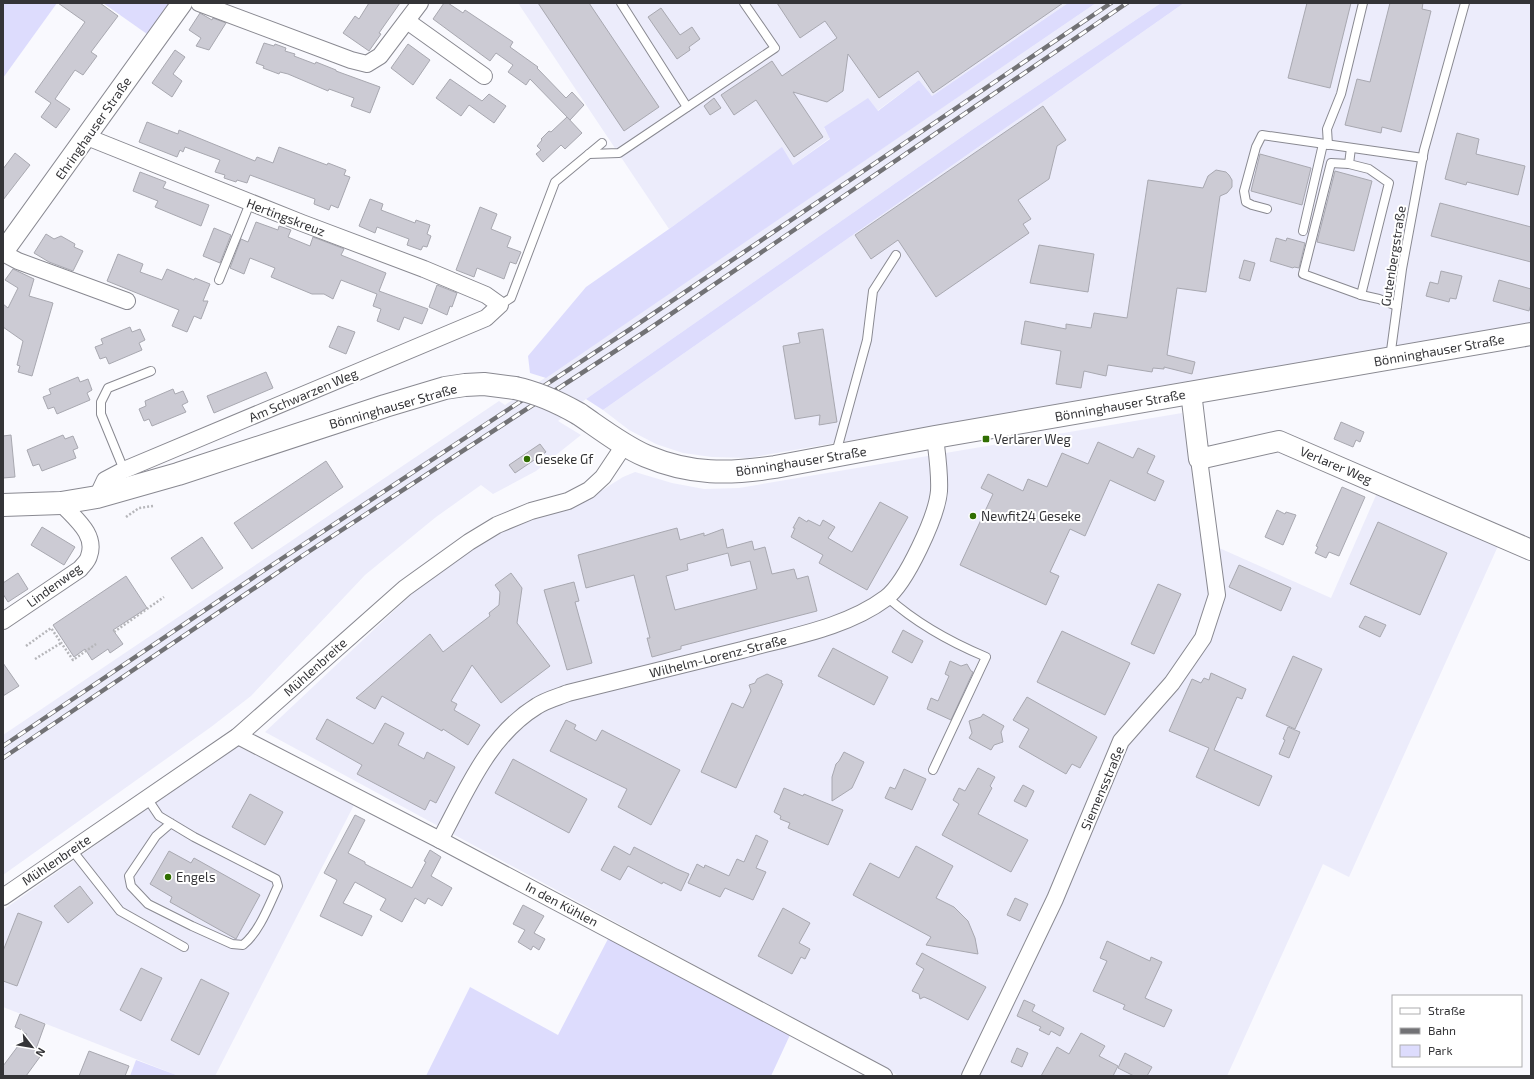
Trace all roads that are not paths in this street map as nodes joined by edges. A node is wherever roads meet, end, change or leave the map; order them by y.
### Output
1 (182, 3) edge
2 (199, 3) edge
3 (420, 3) edge
4 (621, 3) edge
5 (744, 3) edge
6 (1363, 3) edge
7 (1465, 3) edge
8 (407, 21) junction
9 (484, 76) dead end
10 (687, 107) junction
11 (87, 137) junction
12 (602, 143) dead end
13 (1326, 144) junction
14 (1351, 148) junction
15 (589, 154) junction
16 (1423, 158) junction
17 (1349, 164) junction
18 (250, 202) junction
19 (1267, 209) dead end
20 (1303, 231) dead end
21 (3, 253) edge
22 (896, 255) dead end
23 (219, 280) dead end
24 (1362, 295) junction
25 (128, 301) dead end
26 (500, 306) junction
27 (1397, 306) junction
28 (1531, 334) edge
29 (1390, 359) junction
30 (151, 371) dead end
31 (1190, 392) junction
32 (935, 436) junction
33 (625, 444) junction
34 (835, 456) junction
35 (1199, 459) junction
36 (124, 470) junction
37 (97, 497) junction
38 (61, 504) junction
39 (3, 505) edge
40 (1531, 550) edge
41 (887, 597) junction
42 (3, 620) edge
43 (238, 736) junction
44 (933, 770) dead end
45 (147, 798) junction
46 (171, 824) junction
47 (440, 840) junction
48 (72, 850) junction
49 (3, 897) edge
50 (184, 947) dead end
51 (884, 1076) edge
52 (970, 1076) edge

1 - 11 street, Ehringhauser Straße
2 - 8 street
3 - 8 street
4 - 10 lane
5 - 10 lane
6 - 13 lane
7 - 16 lane, Gutenbergstraße
8 - 9 street
10 - 15 lane
11 - 18 street, Hertingskreuz
11 - 21 street, Ehringhauser Straße
12 - 15 lane
13 - 14 lane
13 - 19 lane
13 - 20 lane
14 - 16 lane
14 - 17 lane
15 - 26 lane
16 - 27 lane, Gutenbergstraße
17 - 24 lane
17 - 24 lane
18 - 23 lane
18 - 26 street, Hertingskreuz
21 - 25 street, Ehringhauser Straße
22 - 34 lane
24 - 27 lane
26 - 36 street, Am Schwarzen Weg
27 - 29 lane, Gutenbergstraße
28 - 29 main road, Bönninghauser Straße
29 - 31 main road, Bönninghauser Straße
30 - 36 lane
31 - 32 main road, Bönninghauser Straße
31 - 35 street
32 - 34 main road, Bönninghauser Straße
32 - 41 street, Wilhelm-Lorenz-Straße
33 - 34 main road, Bönninghauser Straße
33 - 37 main road, Bönninghauser Straße, bridge
33 - 43 street, Mühlenbreite
35 - 40 street, Verlarer Weg
35 - 52 street, Siemensstraße
36 - 37 street, Am Schwarzen Weg
37 - 38 main road, Bönninghauser Straße
38 - 39 main road, Bönninghauser Straße
38 - 42 street, Lindenweg
41 - 44 lane
41 - 47 street, Wilhelm-Lorenz-Straße
43 - 45 street, Mühlenbreite
43 - 47 street, In den Kühlen
45 - 46 lane
45 - 48 street, Mühlenbreite
46 - 46 lane
47 - 51 street, In den Kühlen
48 - 49 street, Mühlenbreite
48 - 50 lane

